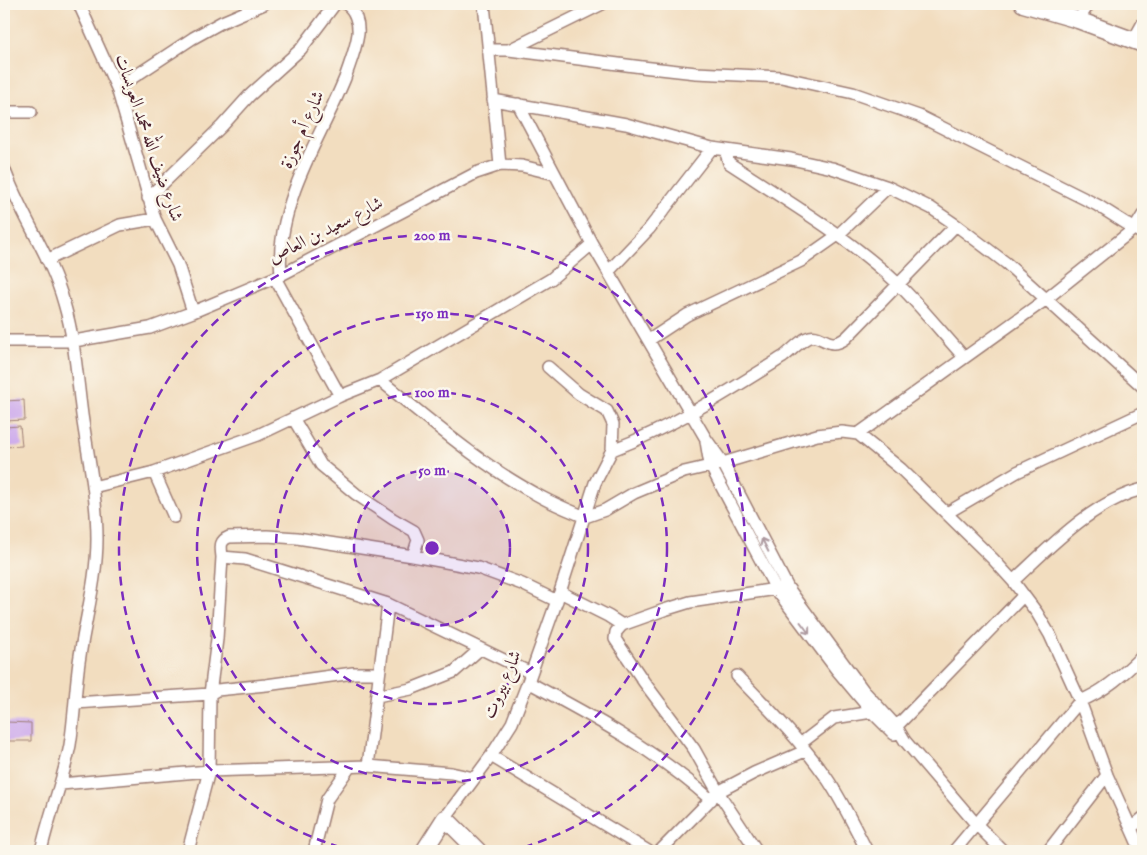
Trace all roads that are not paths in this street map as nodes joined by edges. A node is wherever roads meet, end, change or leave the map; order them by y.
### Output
1 (79, 4) edge
2 (264, 4) edge
3 (335, 4) edge
4 (346, 4) edge
5 (484, 4) edge
6 (602, 4) edge
7 (1089, 4) edge
8 (1030, 5) edge
9 (1078, 20) junction
10 (1143, 23) edge
11 (1140, 44) edge
12 (488, 50) junction
13 (509, 50) junction
14 (117, 88) junction
15 (493, 100) junction
16 (518, 104) junction
17 (4, 112) edge
18 (31, 112) dead end
19 (712, 148) junction
20 (725, 150) junction
21 (500, 165) junction
22 (4, 168) edge
23 (555, 174) junction
24 (888, 188) junction
25 (148, 198) junction
26 (1143, 216) edge
27 (155, 220) junction
28 (956, 224) junction
29 (1139, 231) edge
30 (838, 235) junction
31 (592, 244) junction
32 (48, 260) junction
33 (608, 272) junction
34 (278, 276) junction
35 (898, 284) junction
36 (1046, 300) junction
37 (194, 312) junction
38 (649, 340) junction
39 (4, 341) edge
40 (74, 341) junction
41 (964, 358) junction
42 (548, 367) dead end
43 (380, 380) junction
44 (1143, 387) edge
45 (340, 396) junction
46 (690, 412) junction
47 (1143, 413) edge
48 (293, 418) junction
49 (858, 434) junction
50 (706, 440) junction
51 (612, 450) junction
52 (723, 463) junction
53 (710, 465) junction
54 (154, 472) junction
55 (93, 487) junction
56 (1143, 489) edge
57 (947, 514) junction
58 (174, 517) dead end
59 (585, 517) junction
60 (413, 556) junction
61 (222, 557) junction
62 (1013, 581) junction
63 (782, 588) junction
64 (1024, 595) junction
65 (559, 596) junction
66 (388, 604) junction
67 (622, 625) junction
68 (480, 649) junction
69 (1143, 655) edge
70 (380, 673) junction
71 (737, 676) dead end
72 (529, 678) junction
73 (210, 694) junction
74 (377, 696) junction
75 (1080, 701) junction
76 (75, 703) junction
77 (872, 712) junction
78 (894, 729) junction
79 (803, 747) junction
80 (491, 756) junction
81 (368, 766) junction
82 (349, 768) junction
83 (208, 771) junction
84 (1107, 775) junction
85 (474, 778) junction
86 (61, 784) junction
87 (715, 796) junction
88 (445, 818) junction
89 (1143, 818) edge
90 (976, 824) junction
91 (1131, 828) junction
92 (41, 851) edge
93 (188, 851) edge
94 (314, 851) edge
95 (424, 851) edge
96 (477, 851) edge
97 (648, 851) edge
98 (660, 851) edge
99 (757, 851) edge
100 (867, 851) edge
101 (954, 851) edge
102 (1003, 851) edge
103 (1048, 851) edge
104 (1141, 851) edge

1 - 14 street, شارع ضيف الله محمد العويسات
2 - 14 street
3 - 25 street
4 - 34 street, شارع أم جوزة
5 - 12 street
6 - 13 street
7 - 9 street
8 - 9 street
9 - 11 street
10 - 11 street
12 - 13 street
12 - 15 street
13 - 29 street
14 - 25 street, شارع ضيف الله محمد العويسات
15 - 16 street
15 - 21 street
16 - 19 street
16 - 23 street
17 - 18 street
19 - 20 street
19 - 33 street
20 - 24 street
20 - 30 street
21 - 23 street
21 - 34 street, شارع سعيد بن العاص
22 - 32 street
23 - 31 street
24 - 28 street
24 - 30 street
25 - 27 street, شارع ضيف الله محمد العويسات
26 - 29 street
27 - 32 street
27 - 37 street, شارع ضيف الله محمد العويسات
28 - 35 street
28 - 36 street
29 - 36 street
30 - 35 street
30 - 38 street
31 - 33 street
31 - 43 street
32 - 40 street
33 - 38 street
34 - 37 street, شارع سعيد بن العاص
34 - 45 street
35 - 41 street
35 - 46 street
36 - 41 street
36 - 44 street
37 - 40 street, شارع سعيد بن العاص
38 - 46 street
39 - 40 street, شارع سعيد بن العاص
40 - 55 street
41 - 49 street
42 - 51 street
43 - 45 street
43 - 59 street
45 - 48 street
46 - 50 street
46 - 51 street
47 - 57 street
48 - 54 street
48 - 60 street
49 - 52 street
49 - 57 street
50 - 52 street
50 - 53 street
51 - 59 street, شارع بيروت
52 - 53 street
63 -> 52 street
53 - 59 street
53 - 63 street
54 - 55 street
54 - 58 street
55 - 76 street
56 - 62 street
57 - 62 street
59 - 65 street, شارع بيروت
60 - 61 street
60 - 65 street
61 - 66 street
61 - 73 street
62 - 64 street
63 - 67 street
63 -> 77 street
63 - 78 street
64 - 75 street
64 - 78 street
65 - 67 street
65 - 72 street, شارع بيروت
66 - 68 street
66 - 70 street
67 - 87 street
68 - 72 street
68 - 74 street
69 - 75 street
70 - 73 street
70 - 74 street
71 - 79 street
72 - 80 street, شارع بيروت
72 - 87 street
73 - 76 street
73 - 83 street
74 - 81 street
75 - 84 street
75 - 90 street
76 - 86 street
77 - 78 street
77 - 79 street
78 - 90 street
79 - 87 street
79 - 100 street
80 - 85 street, شارع بيروت
80 - 97 street
81 - 82 street
81 - 85 street
82 - 83 street
82 - 94 street
83 - 86 street
83 - 93 street
84 - 91 street
84 - 103 street
85 - 88 street, شارع بيروت
86 - 92 street
87 - 98 street
87 - 99 street
88 - 95 street, شارع بيروت
88 - 96 street
89 - 91 street
90 - 101 street
90 - 102 street
91 - 104 street

